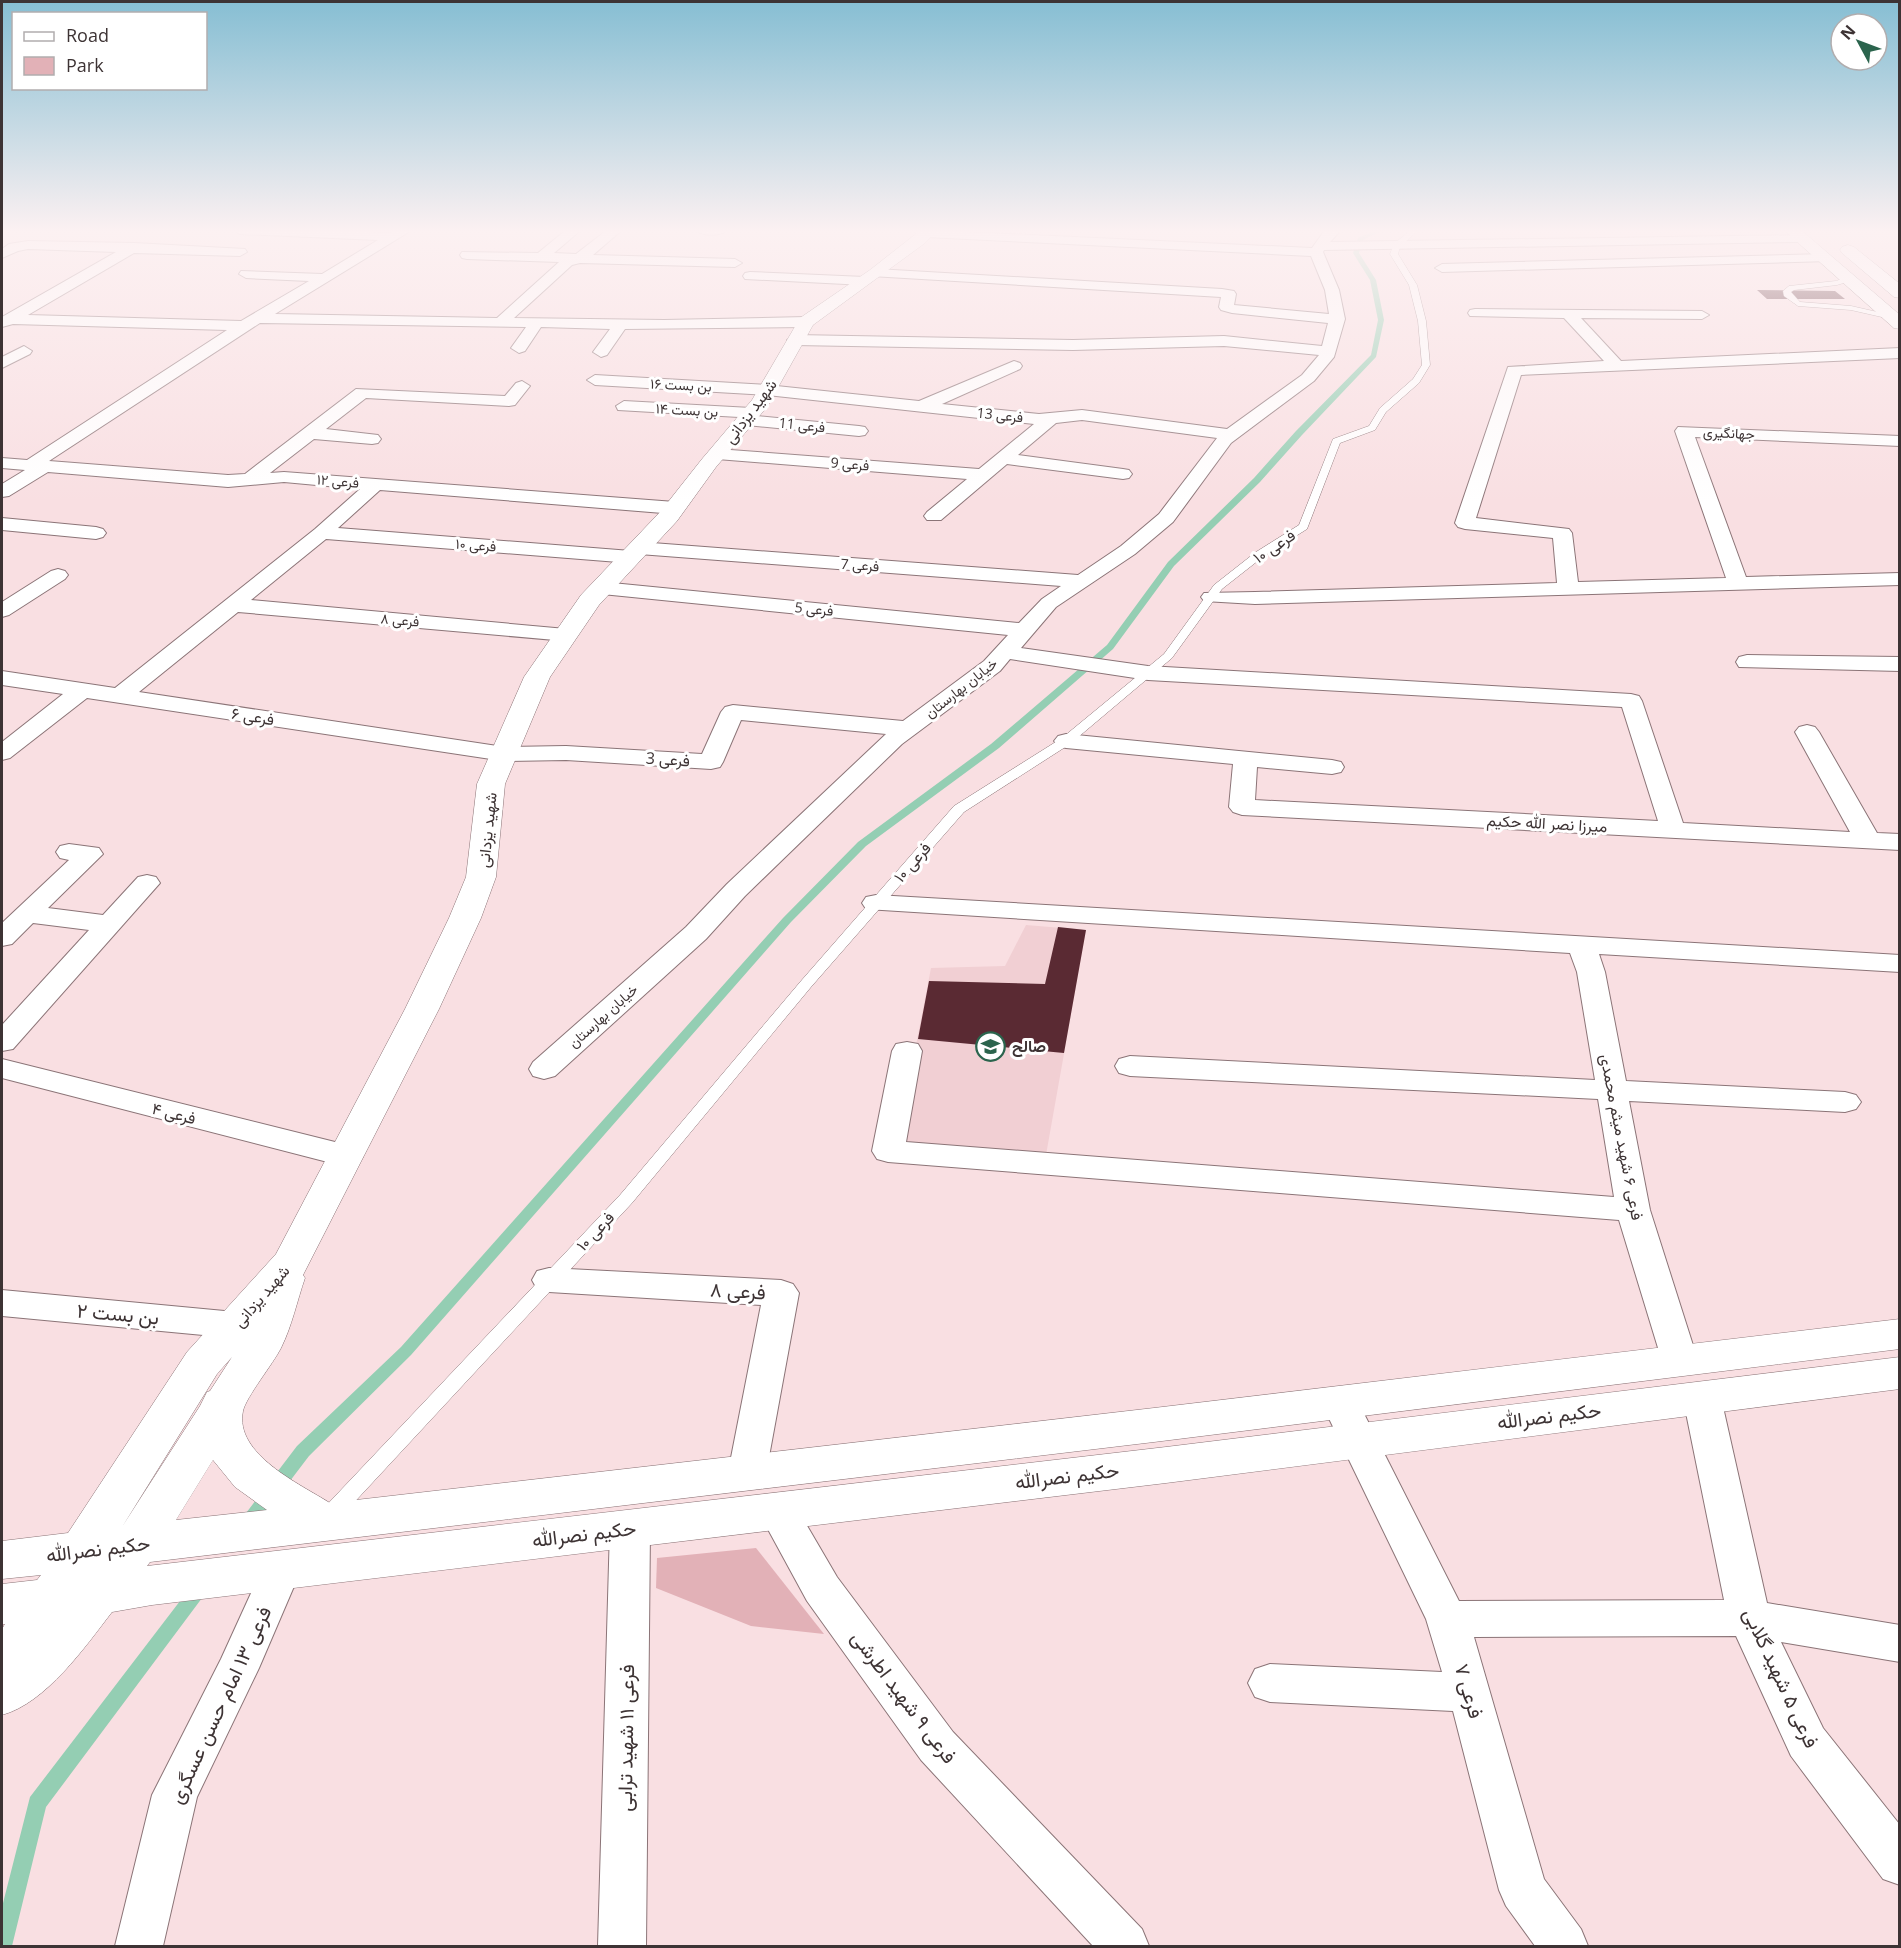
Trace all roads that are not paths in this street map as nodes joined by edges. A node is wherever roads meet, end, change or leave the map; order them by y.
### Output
1 (6, 321) edge
2 (254, 321) edge
3 (399, 321) edge
4 (502, 321) edge
5 (813, 321) edge
6 (1336, 321) edge
7 (1422, 321) edge
8 (1575, 321) edge
9 (500, 323) junction
10 (536, 323) junction
11 (621, 324) junction
12 (244, 326) junction
13 (800, 331) junction
14 (519, 348) dead end
15 (24, 351) dead end
16 (1328, 351) junction
17 (601, 352) dead end
18 (1899, 353) edge
19 (2, 363) edge
20 (1616, 365) junction
21 (1014, 366) dead end
22 (595, 380) dead end
23 (522, 386) dead end
24 (767, 390) junction
25 (624, 406) dead end
26 (920, 407) junction
27 (748, 417) junction
28 (1051, 418) junction
29 (859, 431) dead end
30 (310, 433) junction
31 (1232, 435) junction
32 (372, 439) dead end
33 (1897, 443) edge
34 (717, 454) junction
35 (1003, 458) junction
36 (2, 463) edge
37 (38, 466) junction
38 (1123, 474) dead end
39 (984, 475) junction
40 (250, 479) junction
41 (376, 484) junction
42 (2, 492) edge
43 (675, 508) junction
44 (934, 516) dead end
45 (2, 524) edge
46 (96, 533) dead end
47 (322, 533) junction
48 (635, 553) junction
49 (58, 575) dead end
50 (1899, 579) edge
51 (1082, 581) junction
52 (1738, 583) junction
53 (602, 588) junction
54 (1568, 588) junction
55 (1211, 597) junction
56 (235, 605) junction
57 (2, 611) edge
58 (1025, 630) junction
59 (566, 635) junction
60 (1006, 652) junction
61 (1747, 662) dead end
62 (1899, 664) edge
63 (1140, 672) junction
64 (2, 678) edge
65 (82, 690) junction
66 (120, 696) junction
67 (908, 729) junction
68 (1807, 732) dead end
69 (1065, 741) junction
70 (2, 753) edge
71 (504, 754) junction
72 (1245, 759) junction
73 (1332, 767) dead end
74 (1673, 830) junction
75 (1868, 840) junction
76 (1899, 842) edge
77 (69, 852) dead end
78 (147, 883) dead end
79 (876, 903) junction
80 (26, 914) junction
81 (110, 924) junction
82 (2, 938) edge
83 (1582, 946) junction
84 (1899, 964) edge
85 (2, 1042) edge
86 (907, 1051) dead end
87 (1130, 1066) dead end
88 (544, 1069) dead end
89 (2, 1070) edge
90 (1612, 1090) junction
91 (1845, 1102) dead end
92 (347, 1156) junction
93 (1634, 1210) junction
94 (291, 1263) junction
95 (549, 1280) junction
96 (2, 1303) edge
97 (236, 1325) junction
98 (1899, 1334) edge
99 (1680, 1361) junction
100 (1899, 1373) edge
101 (1702, 1398) junction
102 (222, 1404) junction
103 (1349, 1421) junction
104 (747, 1473) junction
105 (778, 1511) junction
106 (323, 1522) junction
107 (630, 1529) junction
108 (81, 1551) junction
109 (2, 1560) edge
110 (144, 1565) junction
111 (281, 1570) junction
112 (99, 1594) junction
113 (52, 1598) junction
114 (2, 1604) edge
115 (1447, 1618) junction
116 (1749, 1618) junction
117 (1899, 1644) edge
118 (1270, 1683) dead end
119 (2, 1690) edge
120 (1470, 1693) junction
121 (1892, 1845) edge
122 (139, 1947) edge
123 (622, 1947) edge
124 (1125, 1947) edge
125 (1564, 1947) edge

1 - 12 street
2 - 12 street
3 - 9 street
4 - 9 street
5 - 13 street, شهید یزدانی
6 - 16 street, خیابان بهارستان
7 - 55 lane, فرعی ۱۰
8 - 20 street
9 - 10 street
10 - 11 street
10 - 14 street
11 - 13 street
11 - 17 street
12 - 37 street
13 - 16 street
13 - 24 street, شهید یزدانی
15 - 19 street
16 - 31 street, خیابان بهارستان
18 - 20 street
20 - 54 street
21 - 26 street
22 - 24 street, بن بست ۱۶
23 - 30 street
24 - 26 street, فرعی 13
24 - 27 street, شهید یزدانی
25 - 27 street, بن بست ۱۴
26 - 28 street, فرعی 13
27 - 29 street, فرعی 11
27 - 34 street, شهید یزدانی
28 - 31 street, فرعی 13
28 - 35 street
30 - 32 street
30 - 40 street
31 - 51 street, خیابان بهارستان
33 - 52 street, جهانگیری
34 - 39 street, فرعی 9
34 - 43 street, شهید یزدانی
35 - 38 street
35 - 39 street
36 - 37 street, فرعی ۱۲
37 - 40 street, فرعی ۱۲
37 - 42 street
39 - 44 street
40 - 41 street, فرعی ۱۲
41 - 43 street, فرعی ۱۲
41 - 47 street
43 - 48 street, شهید یزدانی
45 - 46 street
47 - 48 street, فرعی ۱۰
47 - 56 street
48 - 51 street, فرعی 7
48 - 53 street, شهید یزدانی
49 - 57 street
50 - 52 street
51 - 58 street, خیابان بهارستان
52 - 54 street
53 - 58 street, فرعی 5
53 - 59 street, شهید یزدانی
54 - 55 street
55 - 63 lane, فرعی ۱۰
56 - 59 street, فرعی ۸
56 - 66 street
58 - 60 street, خیابان بهارستان
59 - 71 street, شهید یزدانی
60 - 63 street
60 - 67 street, خیابان بهارستان
61 - 62 street
63 - 69 lane, فرعی ۱۰
63 - 74 street
64 - 65 street, فرعی ۶
65 - 66 street, فرعی ۶
65 - 70 street
66 - 71 street, فرعی ۶
67 - 71 street, فرعی 3
67 - 88 street, خیابان بهارستان
68 - 75 street
69 - 72 street
69 - 79 lane, فرعی ۱۰
71 - 92 street, شهید یزدانی
72 - 73 street
72 - 74 street, میرزا نصر الله حکیم
74 - 75 street, میرزا نصر الله حکیم
75 - 76 street, میرزا نصر الله حکیم
77 - 80 street
78 - 81 street
79 - 83 street
79 - 95 lane, فرعی ۱۰
80 - 81 street
80 - 82 street
81 - 85 street
83 - 84 street
83 - 90 street, فرعی ۶ شهید میثم محمدی
86 - 93 street
87 - 90 street
89 - 92 street, فرعی ۴
90 - 91 street
90 - 93 street, فرعی ۶ شهید میثم محمدی
92 - 94 street, شهید یزدانی
93 - 99 street, فرعی ۶ شهید میثم محمدی
94 - 97 street, شهید یزدانی
94 - 102 street
95 - 104 street, فرعی ۸
95 - 106 lane, فرعی ۱۰
96 - 97 street, بن بست ۲
97 - 108 street, شهید یزدانی
98 - 99 street, حکیم نصرالله
99 - 101 street
99 - 103 street, حکیم نصرالله
100 - 101 street, حکیم نصرالله
101 - 103 street, حکیم نصرالله
101 - 116 street, فرعی ۵ شهید گلابی
102 - 106 street
102 - 110 street
103 - 104 street, حکیم نصرالله
103 - 105 street, حکیم نصرالله
103 - 115 street, فرعی ۷
104 - 105 street
104 - 106 street, حکیم نصرالله
105 - 107 street, حکیم نصرالله
105 - 124 street, فرعی ۹ شهید اطرشی
106 - 110 street, حکیم نصرالله
107 - 111 street, حکیم نصرالله
107 - 123 street, فرعی ۱۱ شهید ترابی
108 - 109 street, حکیم نصرالله
108 - 110 street, حکیم نصرالله
108 - 113 street, شهید یزدانی
110 - 111 street, حکیم نصرالله
110 - 112 street, حکیم نصرالله
111 - 122 street, فرعی ۱۳ امام حسن عسگری
112 - 113 street, حکیم نصرالله
112 - 119 street
113 - 114 street, حکیم نصرالله
113 - 119 street, شهید یزدانی
115 - 116 street
115 - 120 street, فرعی ۷
116 - 117 street
116 - 121 street, فرعی ۵ شهید گلابی
118 - 120 street
120 - 125 street, فرعی ۷

